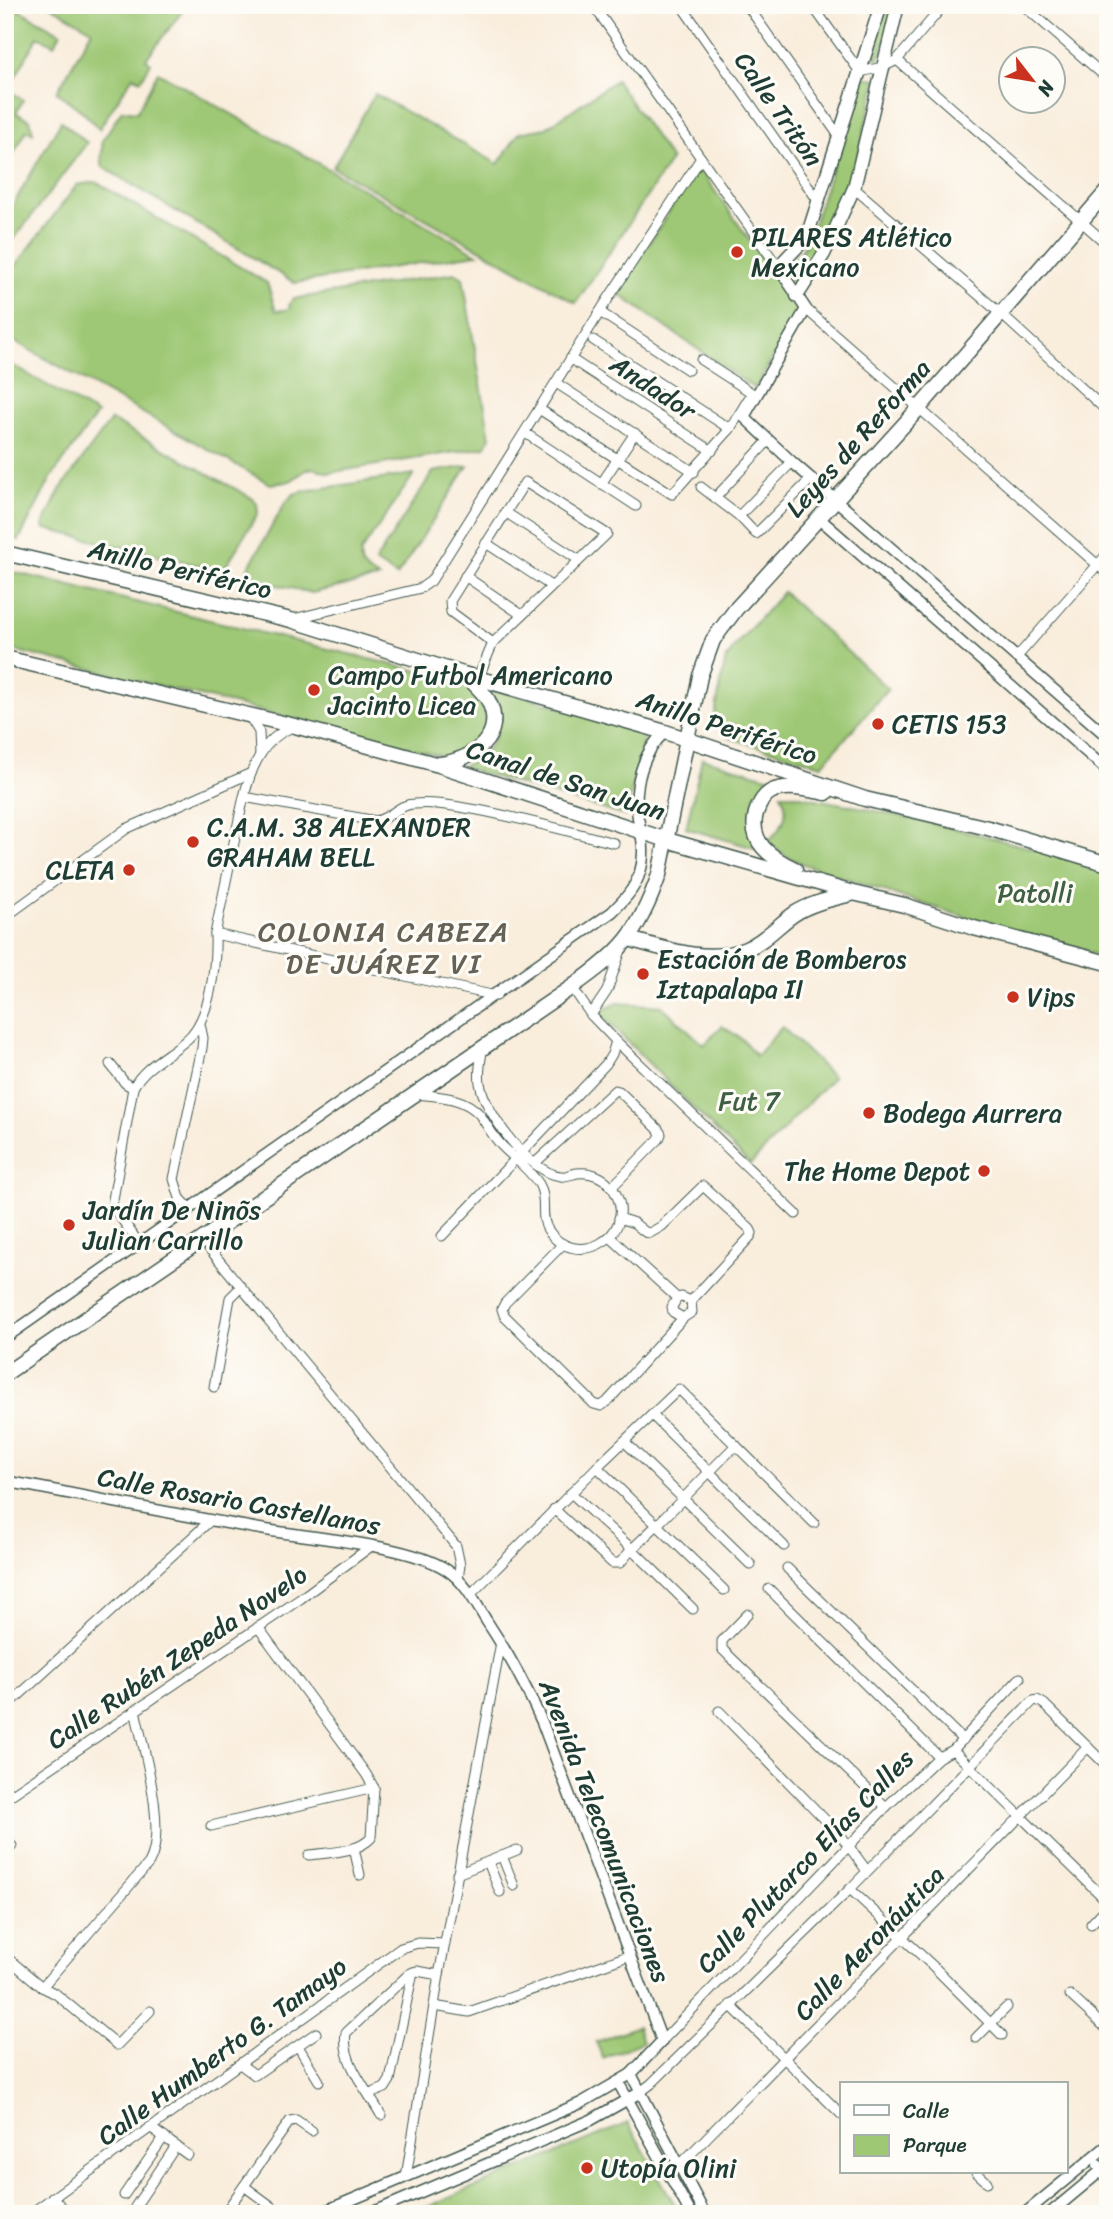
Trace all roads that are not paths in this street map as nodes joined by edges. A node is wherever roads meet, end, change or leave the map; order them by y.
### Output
1 (593, 5) edge
2 (681, 5) edge
3 (747, 5) edge
4 (812, 5) edge
5 (898, 5) edge
6 (944, 5) edge
7 (1023, 5) edge
8 (879, 8) edge
9 (897, 60) junction
10 (883, 67) junction
11 (860, 72) junction
12 (1108, 79) edge
13 (839, 136) junction
14 (701, 158) junction
15 (854, 188) junction
16 (1108, 190) edge
17 (819, 202) junction
18 (1081, 220) junction
19 (1108, 245) edge
20 (778, 267) junction
21 (797, 296) junction
22 (806, 309) junction
23 (600, 312) junction
24 (1001, 314) junction
25 (593, 340) dead end
26 (571, 359) junction
27 (701, 360) dead end
28 (688, 370) dead end
29 (556, 383) junction
30 (920, 407) junction
31 (539, 409) junction
32 (1108, 412) edge
33 (741, 416) junction
34 (730, 429) junction
35 (524, 433) junction
36 (635, 433) junction
37 (769, 440) junction
38 (712, 451) junction
39 (618, 459) junction
40 (792, 462) junction
41 (694, 472) junction
42 (811, 479) junction
43 (601, 484) junction
44 (701, 487) dead end
45 (716, 497) junction
46 (836, 501) junction
47 (636, 506) dead end
48 (505, 512) junction
49 (739, 516) junction
50 (820, 519) junction
51 (486, 543) junction
52 (5, 553) edge
53 (1108, 553) edge
54 (579, 560) junction
55 (1097, 565) junction
56 (1108, 574) edge
57 (465, 576) junction
58 (551, 586) junction
59 (522, 615) junction
60 (291, 620) junction
61 (493, 643) junction
62 (5, 658) edge
63 (1016, 658) junction
64 (463, 674) junction
65 (478, 678) junction
66 (248, 714) junction
67 (295, 726) junction
68 (665, 732) junction
69 (1108, 737) edge
70 (688, 739) junction
71 (1108, 754) edge
72 (260, 755) junction
73 (439, 765) junction
74 (1103, 767) edge
75 (251, 773) junction
76 (244, 797) junction
77 (865, 799) junction
78 (642, 832) junction
79 (667, 840) junction
80 (614, 843) dead end
81 (1108, 864) edge
82 (846, 891) junction
83 (5, 917) edge
84 (215, 934) junction
85 (625, 943) junction
86 (1108, 963) edge
87 (572, 987) junction
88 (496, 996) junction
89 (591, 1015) junction
90 (200, 1024) junction
91 (616, 1041) junction
92 (483, 1046) junction
93 (110, 1063) dead end
94 (133, 1088) junction
95 (414, 1094) junction
96 (519, 1155) junction
97 (535, 1163) junction
98 (612, 1187) junction
99 (188, 1208) junction
100 (796, 1214) dead end
101 (619, 1218) junction
102 (442, 1236) dead end
103 (610, 1237) junction
104 (203, 1241) junction
105 (563, 1244) junction
106 (140, 1245) junction
107 (241, 1287) junction
108 (683, 1297) junction
109 (680, 1317) junction
110 (5, 1338) edge
111 (5, 1374) edge
112 (214, 1387) dead end
113 (652, 1415) junction
114 (625, 1442) junction
115 (736, 1446) junction
116 (597, 1467) junction
117 (709, 1472) junction
118 (5, 1481) edge
119 (571, 1493) junction
120 (683, 1499) junction
121 (554, 1509) junction
122 (211, 1520) junction
123 (814, 1523) dead end
124 (657, 1525) junction
125 (783, 1546) dead end
126 (370, 1547) junction
127 (632, 1549) junction
128 (751, 1565) dead end
129 (787, 1568) dead end
130 (458, 1579) junction
131 (769, 1589) dead end
132 (724, 1590) dead end
133 (470, 1595) junction
134 (693, 1609) dead end
135 (748, 1614) dead end
136 (258, 1627) junction
137 (501, 1643) junction
138 (1020, 1678) dead end
139 (5, 1708) edge
140 (135, 1710) junction
141 (719, 1711) dead end
142 (962, 1740) junction
143 (1088, 1747) junction
144 (953, 1750) junction
145 (939, 1757) junction
146 (970, 1766) junction
147 (1108, 1767) edge
148 (374, 1788) junction
149 (5, 1799) edge
150 (886, 1807) junction
151 (1021, 1816) junction
152 (211, 1826) dead end
153 (848, 1847) junction
154 (354, 1848) junction
155 (517, 1850) dead end
156 (309, 1855) dead end
157 (502, 1856) junction
158 (488, 1862) junction
159 (867, 1871) junction
160 (457, 1874) junction
161 (360, 1875) dead end
162 (514, 1886) dead end
163 (850, 1889) junction
164 (500, 1892) dead end
165 (1108, 1904) edge
166 (1091, 1924) dead end
167 (903, 1938) junction
168 (445, 1944) junction
169 (5, 1956) edge
170 (628, 1956) junction
171 (413, 1972) junction
172 (439, 1975) junction
173 (42, 1987) junction
174 (1070, 1995) dead end
175 (730, 2005) junction
176 (435, 2006) junction
177 (1007, 2007) dead end
178 (150, 2011) dead end
179 (991, 2024) junction
180 (1108, 2030) edge
181 (316, 2033) dead end
182 (1002, 2035) dead end
183 (976, 2038) dead end
184 (662, 2041) junction
185 (298, 2046) junction
186 (784, 2059) junction
187 (240, 2064) junction
188 (631, 2074) junction
189 (319, 2081) dead end
190 (618, 2082) junction
191 (639, 2093) junction
192 (370, 2094) junction
193 (627, 2099) junction
194 (840, 2113) edge
195 (381, 2115) dead end
196 (150, 2127) junction
197 (312, 2131) dead end
198 (163, 2137) junction
199 (176, 2146) junction
200 (1106, 2150) edge
201 (188, 2155) dead end
202 (1094, 2157) junction
203 (678, 2166) junction
204 (1105, 2167) edge
205 (978, 2174) edge
206 (406, 2177) junction
207 (1108, 2181) edge
208 (987, 2182) dead end
209 (244, 2186) junction
210 (124, 2195) dead end
211 (52, 2197) junction
212 (135, 2207) dead end
213 (30, 2214) edge
214 (60, 2214) edge
215 (224, 2214) edge
216 (282, 2214) edge
217 (318, 2214) edge
218 (369, 2214) edge
219 (691, 2214) edge
220 (705, 2214) edge
221 (1024, 2214) edge
222 (1049, 2214) edge

1 - 14 street
2 - 17 street, Calle Tritón
3 - 13 street
4 - 11 street
5 - 10 main road
6 - 9 street
7 - 12 street
8 - 11 main road
9 - 10 street
9 - 18 street
10 - 11 street
10 - 15 main road
11 - 13 main road
13 - 17 main road
14 - 20 street
14 - 23 street
15 - 21 main road
15 - 24 street
16 - 18 main road, Leyes de Reforma
17 - 20 main road
18 - 19 street
18 - 24 main road, Leyes de Reforma
20 - 21 street
21 - 22 street
22 - 30 street
22 - 33 street
23 - 26 street
23 - 28 street, Andador
24 - 30 main road, Leyes de Reforma
24 - 32 street
25 - 34 street, Andador
26 - 29 street
26 - 38 street, Andador
27 - 33 street, Andador
29 - 31 street
29 - 36 street, Andador
30 - 46 main road, Leyes de Reforma
30 - 55 street
31 - 35 street
31 - 39 street, Andador
33 - 34 street, Andador
33 - 37 street
34 - 38 street, Andador
35 - 43 street
35 - 60 street
36 - 39 street, Andador
36 - 41 street, Andador
37 - 40 street
37 - 45 street
38 - 41 street, Andador
39 - 41 street, Andador
39 - 43 street, Andador
40 - 42 street
40 - 49 street
42 - 46 street
42 - 49 street
43 - 47 street
44 - 45 street
45 - 49 street
46 - 50 main road, Leyes de Reforma
46 - 63 street
48 - 51 street
48 - 54 street
48 - 54 street
50 - 70 main road, Leyes de Reforma
50 - 74 street
51 - 57 street
51 - 58 street
52 - 60 main road, Anillo Periférico
53 - 55 street
54 - 58 street
55 - 56 street
55 - 63 street
57 - 59 street
57 - 61 street
58 - 59 street
59 - 61 street
60 - 64 main road, Anillo Periférico
61 - 65 street
62 - 66 main road, Canal de San Juan
63 - 69 street
64 - 65 main road, Anillo Periférico
64 - 73 main road
65 - 68 main road, Anillo Periférico
66 - 67 main road, Canal de San Juan
66 - 72 street
67 - 72 street
67 - 73 main road, Canal de San Juan
68 - 70 main road, Anillo Periférico
68 - 78 street
70 - 77 main road, Anillo Periférico
70 - 79 main road, Leyes de Reforma
71 - 74 street
72 - 75 street
73 - 78 main road, Canal de San Juan
75 - 76 street
75 - 83 street
76 - 80 street
76 - 84 street
77 - 81 main road, Anillo Periférico
77 - 82 main road
78 - 79 main road, Canal de San Juan
78 - 88 street
79 - 82 main road, Canal de San Juan
79 - 85 main road, Leyes de Reforma
82 - 85 main road
82 - 86 main road, Canal de San Juan
84 - 88 street
84 - 90 street
85 - 87 main road
85 - 89 street
87 - 89 street
87 - 92 main road
88 - 99 street
89 - 91 street
90 - 94 street
90 - 99 street
91 - 96 street
91 - 100 street
92 - 95 main road
92 - 96 street
93 - 94 street
94 - 106 street
95 - 96 street
95 - 104 main road
96 - 97 street
96 - 102 street
96 - 105 street
97 - 98 street
97 - 98 street
98 - 101 street
99 - 106 street
101 - 103 street
101 - 108 street
103 - 105 street
103 - 108 street
104 - 107 street
104 - 111 main road
105 - 109 street
106 - 110 street
107 - 112 street
107 - 130 street
108 - 109 street
108 - 109 street
113 - 114 street
113 - 115 street
113 - 117 street
114 - 116 street
114 - 120 street
115 - 117 street
115 - 123 street
116 - 119 street
116 - 124 street
117 - 120 street
117 - 125 street
118 - 122 street, Calle Rosario Castellanos
119 - 121 street
119 - 127 street
120 - 124 street
120 - 128 street
121 - 127 street
121 - 133 street
122 - 126 street, Calle Rosario Castellanos
122 - 139 street
124 - 127 street
124 - 132 street
126 - 130 street, Calle Rosario Castellanos
126 - 136 street, Calle Rubén Zepeda Novelo
127 - 134 street
129 - 142 street
130 - 133 street, Avenida Telecomunicaciones
131 - 145 street
133 - 137 street, Avenida Telecomunicaciones
135 - 150 street
136 - 140 street, Calle Rubén Zepeda Novelo
136 - 148 street
137 - 160 street
137 - 170 street, Avenida Telecomunicaciones
138 - 142 street, Calle Plutarco Elías Calles
140 - 149 street, Calle Rubén Zepeda Novelo
140 - 173 street
141 - 153 street
142 - 144 street, Calle Plutarco Elías Calles
143 - 146 street, Calle Plutarco Elías Calles
143 - 147 street
143 - 151 street, Calle Aeronáutica
144 - 145 street, Calle Plutarco Elías Calles
144 - 146 street
145 - 150 street, Calle Plutarco Elías Calles
146 - 151 street
146 - 159 street, Calle Plutarco Elías Calles
148 - 152 street
148 - 154 street
150 - 153 street, Calle Plutarco Elías Calles
151 - 165 street
151 - 167 street, Calle Aeronáutica
153 - 159 street
153 - 184 street, Calle Plutarco Elías Calles
154 - 156 street
154 - 161 street
155 - 157 street
157 - 158 street
157 - 162 street
158 - 160 street
158 - 164 street
159 - 163 street, Calle Plutarco Elías Calles
160 - 168 street
163 - 167 street
163 - 175 street, Calle Plutarco Elías Calles
165 - 166 street
167 - 179 street
167 - 186 street, Calle Aeronáutica
168 - 172 street
168 - 187 street, Calle Humberto G. Tamayo
169 - 173 street
170 - 176 street
170 - 184 street, Avenida Telecomunicaciones
171 - 172 street
171 - 192 street
171 - 192 street
172 - 176 street
173 - 178 street
174 - 180 street
175 - 186 street
175 - 191 street, Calle Plutarco Elías Calles
176 - 206 street
177 - 179 street
179 - 182 street
179 - 183 street
181 - 185 street
184 - 188 street, Calle Plutarco Elías Calles
185 - 187 street
185 - 189 street
186 - 194 street
186 - 203 street, Calle Aeronáutica
187 - 196 street, Calle Humberto G. Tamayo
188 - 190 street, Calle Plutarco Elías Calles
188 - 191 street
190 - 193 street
190 - 206 street, Calle Plutarco Elías Calles
191 - 193 street, Calle Plutarco Elías Calles
191 - 203 street
192 - 195 street
193 - 218 street, Calle Plutarco Elías Calles
193 - 219 street
196 - 198 street
196 - 211 street, Calle Humberto G. Tamayo
197 - 209 street
198 - 199 street
198 - 210 street
199 - 201 street
199 - 212 street
200 - 202 street
202 - 204 street
202 - 221 street
203 - 220 street
204 - 207 street
204 - 222 street
205 - 208 street
206 - 217 street, Calle Plutarco Elías Calles
209 - 215 street
209 - 216 street
211 - 213 street, Calle Humberto G. Tamayo
211 - 214 street

